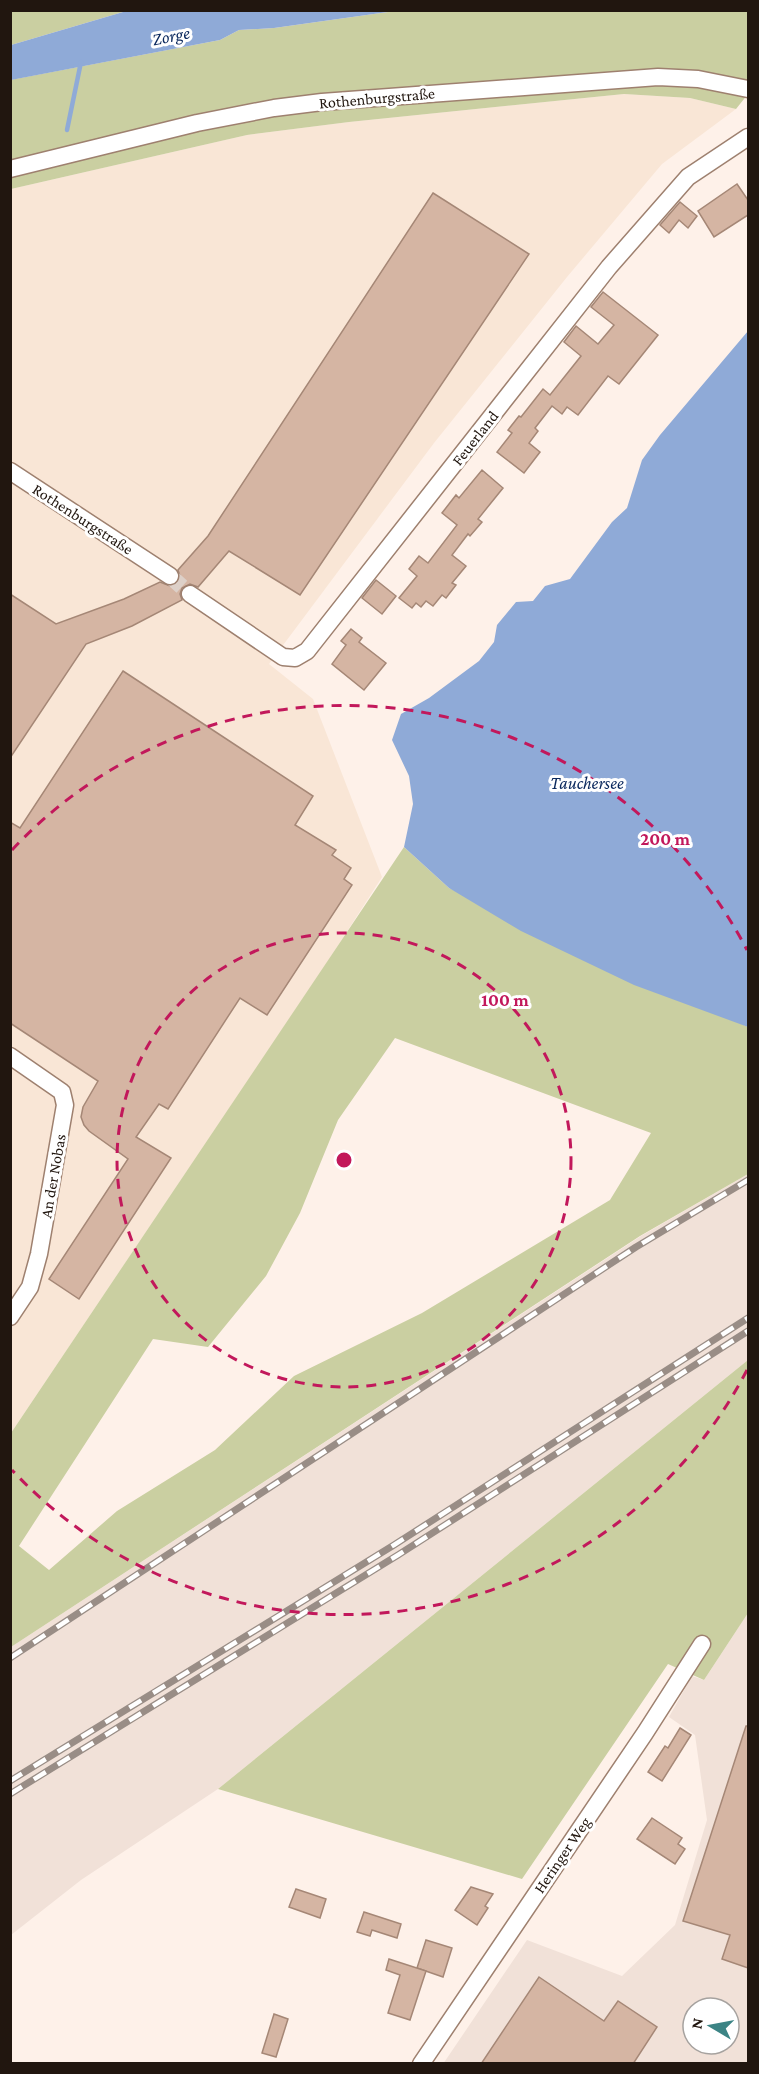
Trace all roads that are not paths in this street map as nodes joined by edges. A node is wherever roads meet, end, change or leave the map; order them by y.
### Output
1 (748, 89) edge
2 (748, 136) edge
3 (10, 169) edge
4 (10, 471) edge
5 (170, 576) tunnel mouth
6 (190, 594) tunnel mouth
7 (10, 1056) edge
8 (10, 1317) edge
9 (702, 1644) dead end
10 (421, 2064) edge

1 - 3 street, Rothenburgstraße
2 - 6 street, Feuerland
4 - 5 street, Rothenburgstraße
7 - 8 street, An der Nobas
9 - 10 street, Heringer Weg

